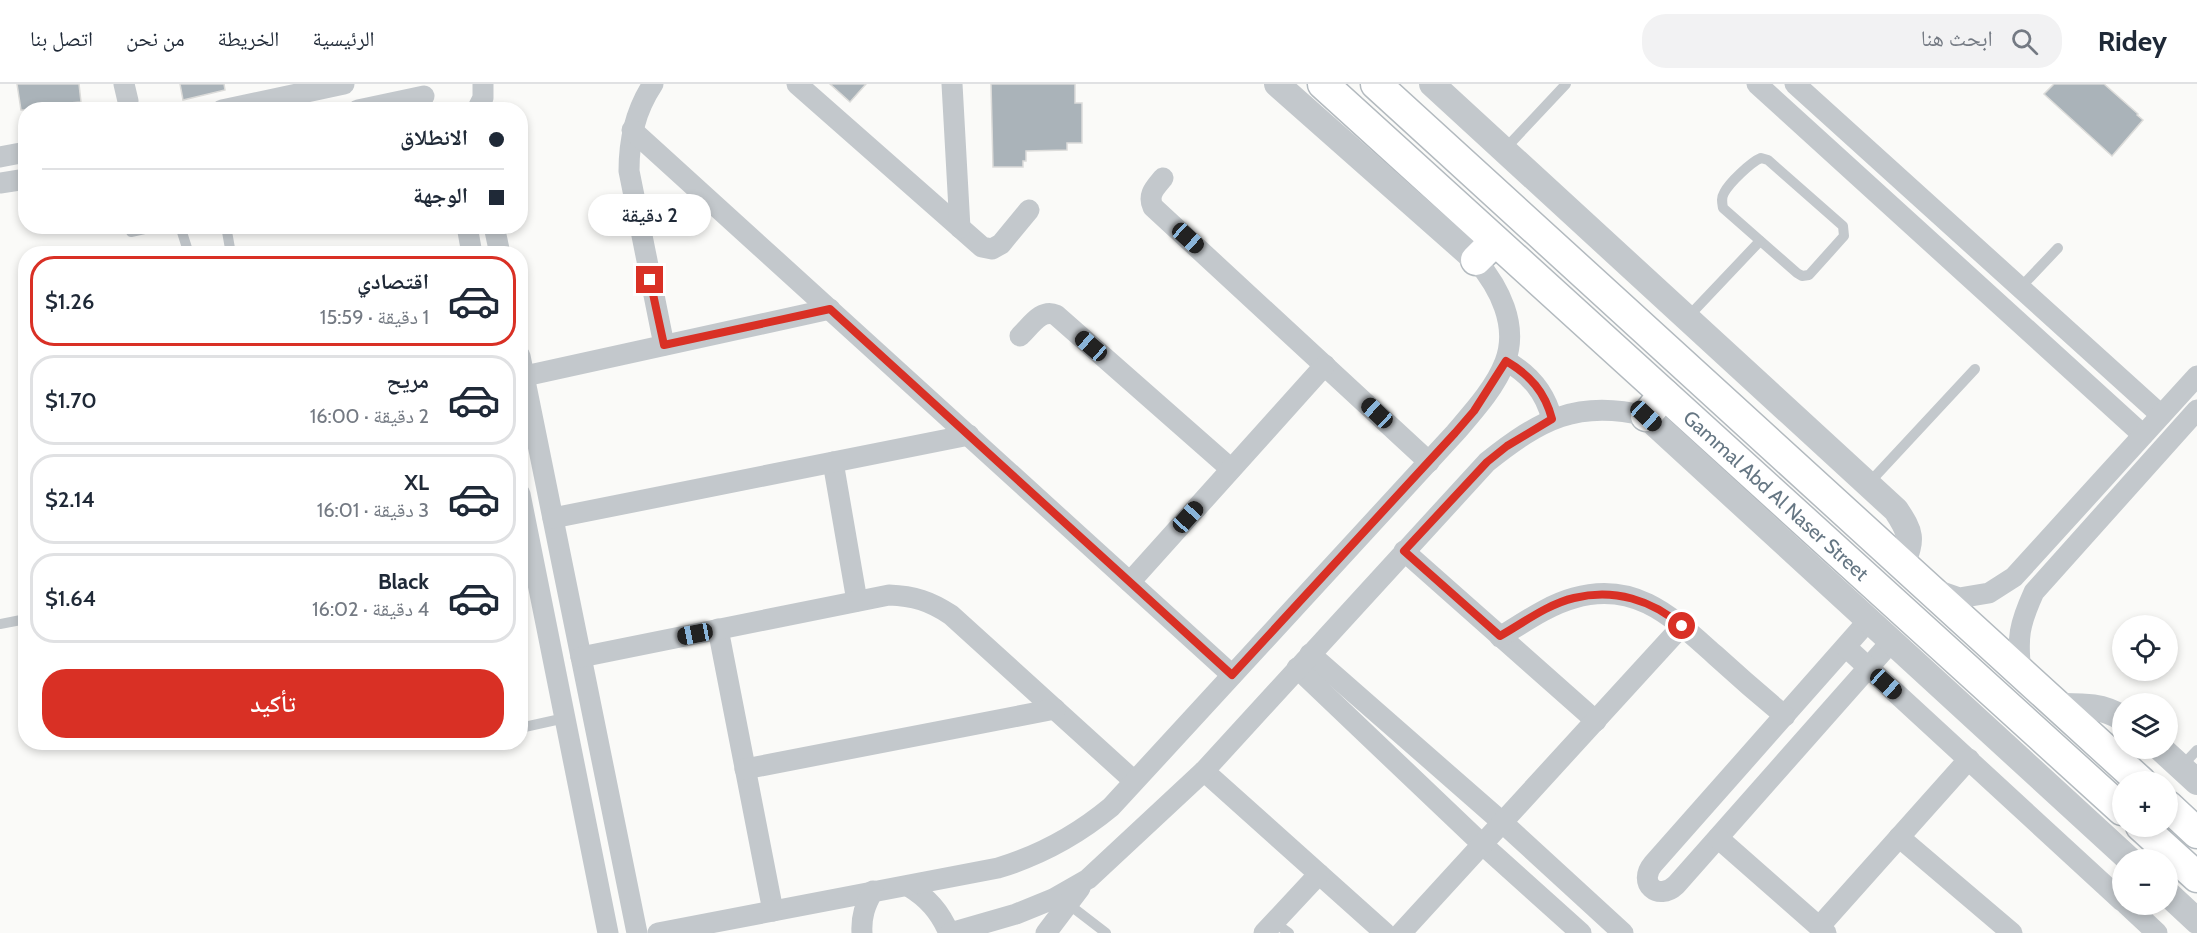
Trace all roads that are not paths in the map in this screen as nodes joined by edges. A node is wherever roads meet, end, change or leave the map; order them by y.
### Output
1 (344, 84) edge
2 (653, 84) edge
3 (797, 84) edge
4 (952, 84) edge
5 (1277, 84) edge
6 (1323, 84) edge
7 (1376, 84) edge
8 (1432, 84) edge
9 (1566, 84) edge
10 (1756, 84) edge
11 (1796, 84) edge
12 (426, 96) edge
13 (260, 102) edge
14 (397, 102) edge
15 (632, 130) junction
16 (1504, 150) junction
17 (18, 154) edge
18 (0, 157) edge
19 (1163, 178) dead end
20 (18, 180) edge
21 (0, 183) edge
22 (1029, 210) dead end
23 (960, 228) junction
24 (1957, 230) junction
25 (1760, 241) junction
26 (2058, 248) dead end
27 (1939, 249) junction
28 (1485, 250) junction
29 (2020, 288) junction
30 (830, 309) junction
31 (1687, 318) junction
32 (1020, 336) dead end
33 (664, 345) junction
34 (1506, 361) junction
35 (528, 365) edge
36 (1325, 365) junction
37 (1976, 369) dead end
38 (2197, 376) edge
39 (528, 391) edge
40 (1655, 405) junction
41 (2197, 410) edge
42 (2161, 415) junction
43 (1552, 419) junction
44 (969, 435) junction
45 (2143, 435) junction
46 (833, 462) junction
47 (1429, 462) junction
48 (1231, 469) junction
49 (1868, 484) junction
50 (553, 518) junction
51 (528, 534) edge
52 (1404, 551) junction
53 (1902, 564) junction
54 (1130, 582) junction
55 (1927, 586) junction
56 (857, 601) junction
57 (18, 621) edge
58 (1868, 621) junction
59 (0, 624) edge
60 (1682, 626) junction
61 (718, 629) junction
62 (1500, 636) junction
63 (1891, 642) junction
64 (1846, 647) junction
65 (581, 657) junction
66 (1303, 661) junction
67 (1869, 668) junction
68 (2021, 673) junction
69 (1232, 675) junction
70 (2058, 706) junction
71 (1055, 710) junction
72 (2112, 712) edge
73 (1785, 717) junction
74 (565, 718) junction
75 (1596, 721) junction
76 (528, 726) edge
77 (2178, 758) edge
78 (1969, 759) junction
79 (2192, 766) edge
80 (745, 769) junction
81 (1204, 771) junction
82 (2129, 771) edge
83 (1134, 781) junction
84 (2112, 801) edge
85 (2178, 815) edge
86 (1503, 823) junction
87 (2197, 833) edge
88 (1899, 837) junction
89 (2153, 837) edge
90 (1718, 838) junction
91 (1483, 845) junction
92 (2118, 849) edge
93 (1319, 874) junction
94 (2197, 877) edge
95 (1088, 879) junction
96 (909, 886) junction
97 (873, 891) junction
98 (2112, 892) edge
99 (1067, 903) junction
100 (2178, 903) edge
101 (773, 911) junction
102 (2138, 915) edge
103 (2197, 921) edge
104 (1276, 929) edge
105 (1822, 930) edge
106 (2008, 932) edge
107 (608, 933) edge
108 (637, 933) edge
109 (658, 933) edge
110 (862, 933) edge
111 (950, 933) edge
112 (1046, 933) edge
113 (1106, 933) edge
114 (1385, 933) edge
115 (1401, 933) edge
116 (1581, 933) edge
117 (1623, 933) edge
118 (2157, 933) edge

1 - 13 street
2 - 15 street
3 - 23 street
4 - 23 street
5 - 28 street
6 - 28 main road, Gammal Abd Al Naser Street
7 - 53 main road, Gammal Abd Al Naser Street
8 - 16 street
9 - 16 lane
10 - 27 street
11 - 24 street
12 - 14 street
15 - 30 street
15 - 33 street
16 - 31 street
17 - 18 street
19 - 36 street
20 - 21 street
22 - 23 street
24 - 27 street
24 - 29 street
25 - 25 lane
25 - 31 lane
26 - 29 lane
27 - 45 street
28 - 34 street
28 - 40 main road, Gammal Abd Al Naser Street
29 - 42 street
30 - 33 street
30 - 44 street
31 - 49 street
32 - 48 street
33 - 35 street
34 - 43 street
34 - 47 street
36 - 47 street
36 - 48 street
37 - 49 lane
38 - 42 street
39 - 50 street
40 - 43 street
40 - 58 street
40 - 84 main road, Gammal Abd Al Naser Street
41 - 68 street
42 - 45 street
43 - 52 street
44 - 46 street
44 - 54 street
45 - 55 street
46 - 50 street
46 - 56 street
47 - 69 street
48 - 54 street
49 - 53 street
50 - 65 street
51 - 74 street
52 - 62 street
52 - 66 street
53 - 55 main road, Gammal Abd Al Naser Street
54 - 69 street
55 - 68 main road, Gammal Abd Al Naser Street
56 - 61 street
56 - 71 street
57 - 59 lane
58 - 63 street
58 - 64 street
60 - 62 street
60 - 73 street
60 - 75 street
61 - 65 street
61 - 80 street
62 - 75 street
63 - 67 street
63 - 92 street
64 - 67 street
64 - 73 street
65 - 108 street
66 - 81 street
66 - 86 street
66 - 91 street
67 - 78 street
67 - 90 street
68 - 70 main road, Gammal Abd Al Naser Street
69 - 83 street
70 - 72 street
70 - 82 main road, Gammal Abd Al Naser Street
71 - 80 street
71 - 83 street
73 - 90 street
74 - 76 lane
74 - 107 street
75 - 86 street
77 - 79 street
78 - 88 street
78 - 98 street
80 - 101 street
81 - 93 street
81 - 95 street
83 - 96 street
85 - 87 main road
86 - 91 street
86 - 117 street
88 - 105 street
88 - 106 street
89 - 94 main road
90 - 105 street
91 - 115 street
91 - 116 street
93 - 104 street
93 - 114 street
95 - 99 street
95 - 111 street
96 - 97 street
96 - 111 street
97 - 101 street
97 - 110 street
99 - 112 street
99 - 113 lane
100 - 103 street
101 - 109 street
102 - 118 street

